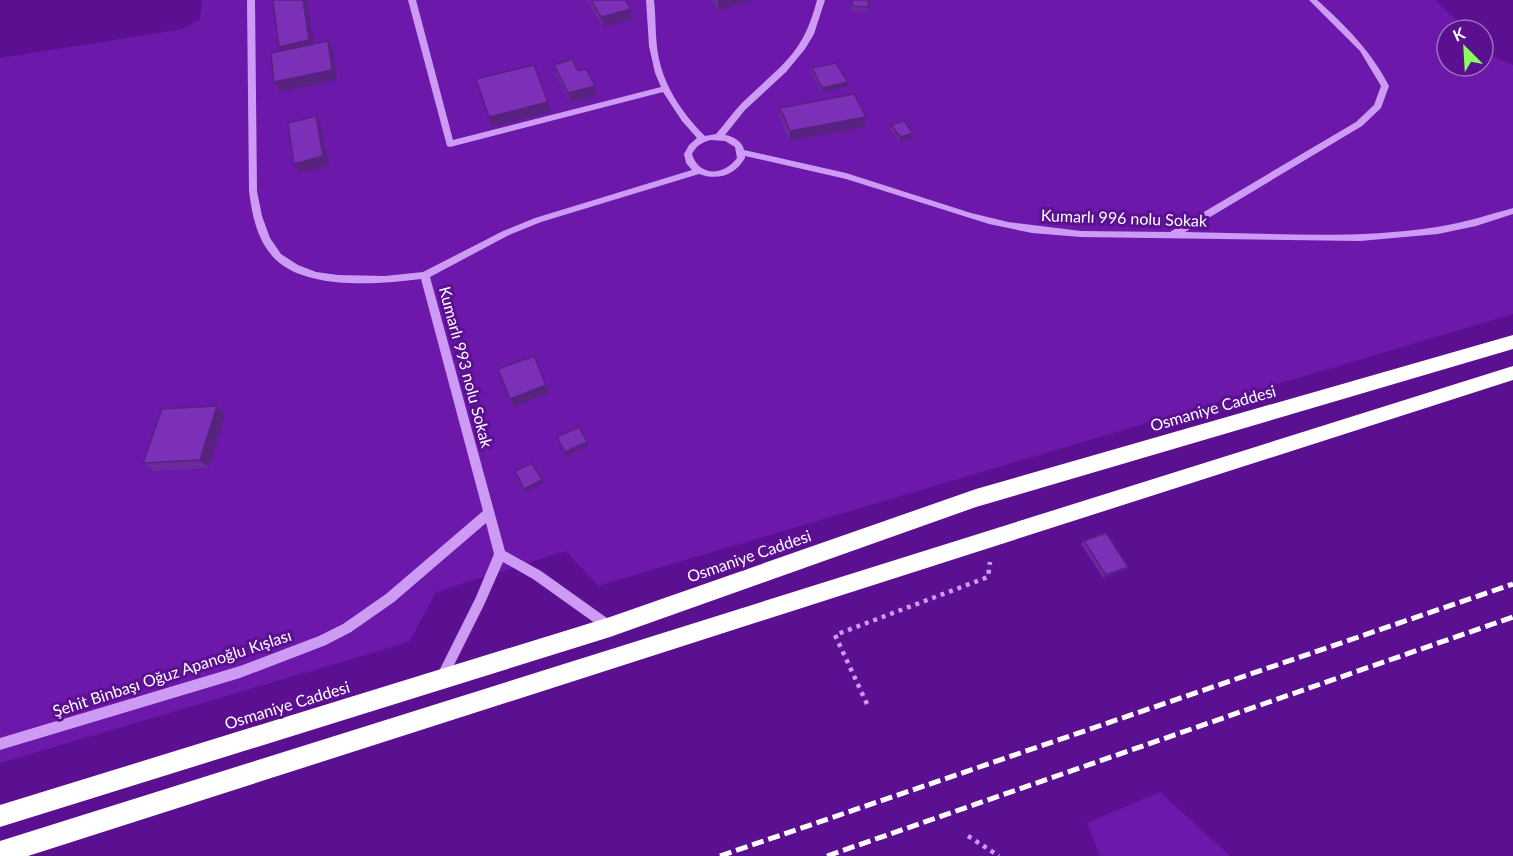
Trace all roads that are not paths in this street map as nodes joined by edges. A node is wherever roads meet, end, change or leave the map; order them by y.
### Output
1 (251, 0) edge
2 (412, 0) edge
3 (650, 0) edge
4 (821, 0) edge
5 (1313, 0) edge
6 (665, 89) junction
7 (719, 137) junction
8 (703, 139) junction
9 (741, 152) junction
10 (699, 171) junction
11 (1513, 211) edge
12 (1173, 236) junction
13 (425, 275) junction
14 (1513, 342) edge
15 (1513, 373) edge
16 (490, 512) junction
17 (500, 554) junction
18 (610, 627) junction
19 (441, 679) junction
20 (0, 744) edge
21 (0, 816) edge
22 (0, 853) edge

1 - 13 street, Kumarlı 993 nolu Sokak
2 - 6 street
3 - 6 street
4 - 7 street
5 - 12 street
6 - 8 street
7 - 8 street
7 - 9 street
8 - 10 street
9 - 10 street
9 - 12 street, Kumarlı 996 nolu Sokak
10 - 13 street
11 - 12 street, Kumarlı 996 nolu Sokak
13 - 16 street, Kumarlı 993 nolu Sokak
14 - 18 highway, Osmaniye Caddesi
15 - 22 highway
16 - 17 street, Kumarlı 993 nolu Sokak
16 - 20 street, Şehit Binbaşı Oğuz Apanoğlu Kışlası
17 - 18 street
17 - 19 street
18 - 19 highway, Osmaniye Caddesi
19 - 21 highway, Osmaniye Caddesi

